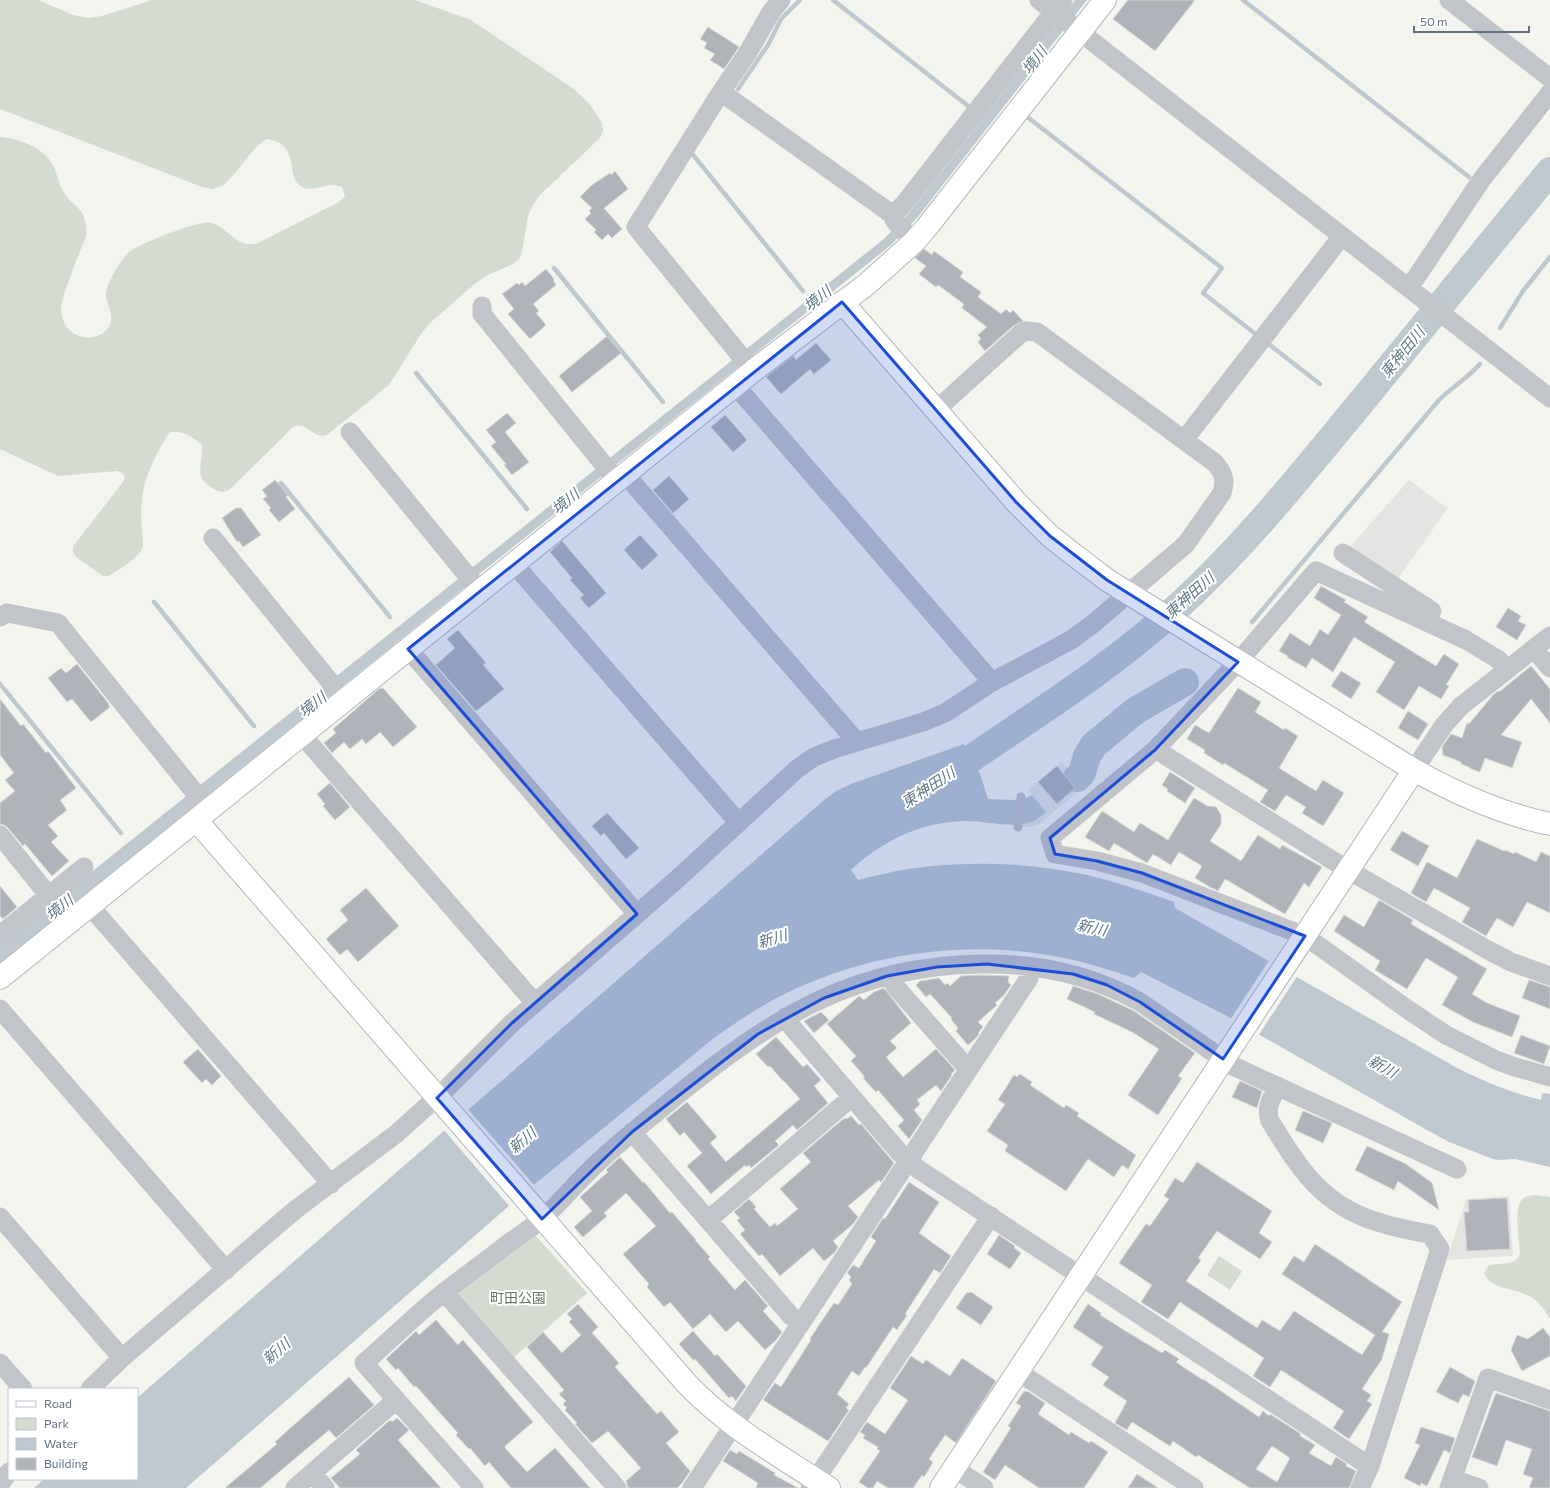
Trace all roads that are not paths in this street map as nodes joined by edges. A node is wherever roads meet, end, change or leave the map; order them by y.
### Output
1 (781, 0) edge
2 (1039, 0) edge
3 (1105, 0) edge
4 (1450, 0) edge
5 (1065, 17) edge
6 (1550, 78) edge
7 (721, 92) junction
8 (1550, 93) edge
9 (903, 228) junction
10 (1342, 236) junction
11 (1412, 290) junction
12 (842, 302) junction
13 (482, 306) dead end
14 (746, 362) junction
15 (735, 385) junction
16 (1550, 398) edge
17 (936, 410) junction
18 (350, 432) dead end
19 (1184, 440) junction
20 (613, 472) junction
21 (213, 538) dead end
22 (1343, 553) dead end
23 (514, 564) junction
24 (472, 582) junction
25 (1133, 597) junction
26 (0, 617) edge
27 (1426, 622) junction
28 (1550, 636) edge
29 (408, 649) junction
30 (1534, 649) junction
31 (1238, 662) junction
32 (1550, 668) edge
33 (1506, 670) junction
34 (992, 682) junction
35 (337, 691) junction
36 (302, 735) junction
37 (857, 742) junction
38 (1156, 748) junction
39 (1414, 770) junction
40 (1021, 797) dead end
41 (200, 805) junction
42 (738, 822) junction
43 (1550, 824) edge
44 (1018, 827) dead end
45 (0, 835) edge
46 (84, 867) dead end
47 (1348, 870) junction
48 (90, 906) junction
49 (59, 908) junction
50 (637, 914) junction
51 (0, 935) edge
52 (1305, 936) junction
53 (1030, 967) junction
54 (893, 974) junction
55 (1550, 976) edge
56 (0, 978) edge
57 (535, 1003) junction
58 (0, 1009) edge
59 (786, 1017) junction
60 (1223, 1059) junction
61 (970, 1068) junction
62 (1550, 1077) edge
63 (1278, 1086) junction
64 (852, 1097) junction
65 (441, 1103) junction
66 (632, 1132) junction
67 (909, 1160) junction
68 (1456, 1169) dead end
69 (331, 1184) junction
70 (536, 1213) junction
71 (991, 1216) junction
72 (0, 1217) edge
73 (708, 1220) junction
74 (226, 1270) junction
75 (1080, 1276) junction
76 (444, 1292) junction
77 (801, 1322) junction
78 (122, 1358) junction
79 (0, 1363) edge
80 (1017, 1371) junction
81 (22, 1388) edge
82 (91, 1388) edge
83 (396, 1400) junction
84 (1550, 1400) edge
85 (733, 1425) junction
86 (1371, 1463) junction
87 (954, 1468) junction
88 (8, 1473) edge
89 (312, 1473) junction
90 (1451, 1483) edge
91 (0, 1484) edge
92 (818, 1485) edge
93 (295, 1488) edge
94 (326, 1488) edge
95 (474, 1488) edge
96 (617, 1488) edge
97 (692, 1488) edge
98 (941, 1488) edge
99 (984, 1488) edge
100 (1194, 1488) edge
101 (1360, 1488) edge
102 (1479, 1488) edge

1 - 7 street
2 - 5 street
3 - 5 street
4 - 6 street
5 - 9 street
5 - 9 street
5 - 10 street
7 - 9 street
7 - 14 street
8 - 11 street
9 - 12 street
10 - 11 street
10 - 19 street
11 - 16 street
12 - 14 street
12 - 17 street
13 - 20 street
14 - 15 street
15 - 20 street
15 - 34 street
17 - 19 street
17 - 25 street
18 - 24 street
19 - 25 street
20 - 23 street
20 - 37 street
21 - 35 street
22 - 27 street
23 - 24 street
23 - 42 street
24 - 29 street
25 - 31 street
25 - 34 street
26 - 41 street
27 - 31 street
27 - 33 street
28 - 30 street
29 - 35 street
29 - 50 street
30 - 32 street
30 - 33 street
31 - 38 street
31 - 39 street
33 - 39 street
34 - 37 street
35 - 36 street
36 - 41 street
36 - 57 street
37 - 42 street
38 - 47 street
38 - 52 street
39 - 43 street
39 - 47 street
40 - 44 lane
41 - 48 street
41 - 65 street
42 - 50 street
45 - 49 street
46 - 49 street
47 - 52 street
47 - 55 street
48 - 49 street
48 - 69 street
49 - 51 street
49 - 56 street
50 - 57 street
52 - 60 street
52 - 62 street
53 - 54 street
53 - 60 street
53 - 61 street
54 - 59 street
54 - 61 street
57 - 65 street
58 - 74 street
59 - 64 street
59 - 66 street
60 - 63 street
60 - 75 street
61 - 67 street
63 - 68 street
63 - 86 street
64 - 67 street
64 - 73 street
65 - 69 street
65 - 70 street
66 - 70 street
66 - 73 street
67 - 71 street
67 - 77 street
69 - 74 street
70 - 76 street
70 - 85 street
71 - 75 street
71 - 92 street
72 - 78 street
73 - 77 street
74 - 78 street
75 - 80 street
75 - 86 street
76 - 83 street
76 - 96 street
77 - 85 street
78 - 82 street
79 - 81 street
80 - 87 street
80 - 100 street
83 - 89 street
83 - 95 street
84 - 90 street
85 - 92 street
85 - 97 street
86 - 101 street
87 - 98 street
87 - 99 street
88 - 91 street
89 - 93 street
89 - 94 street
90 - 102 street

